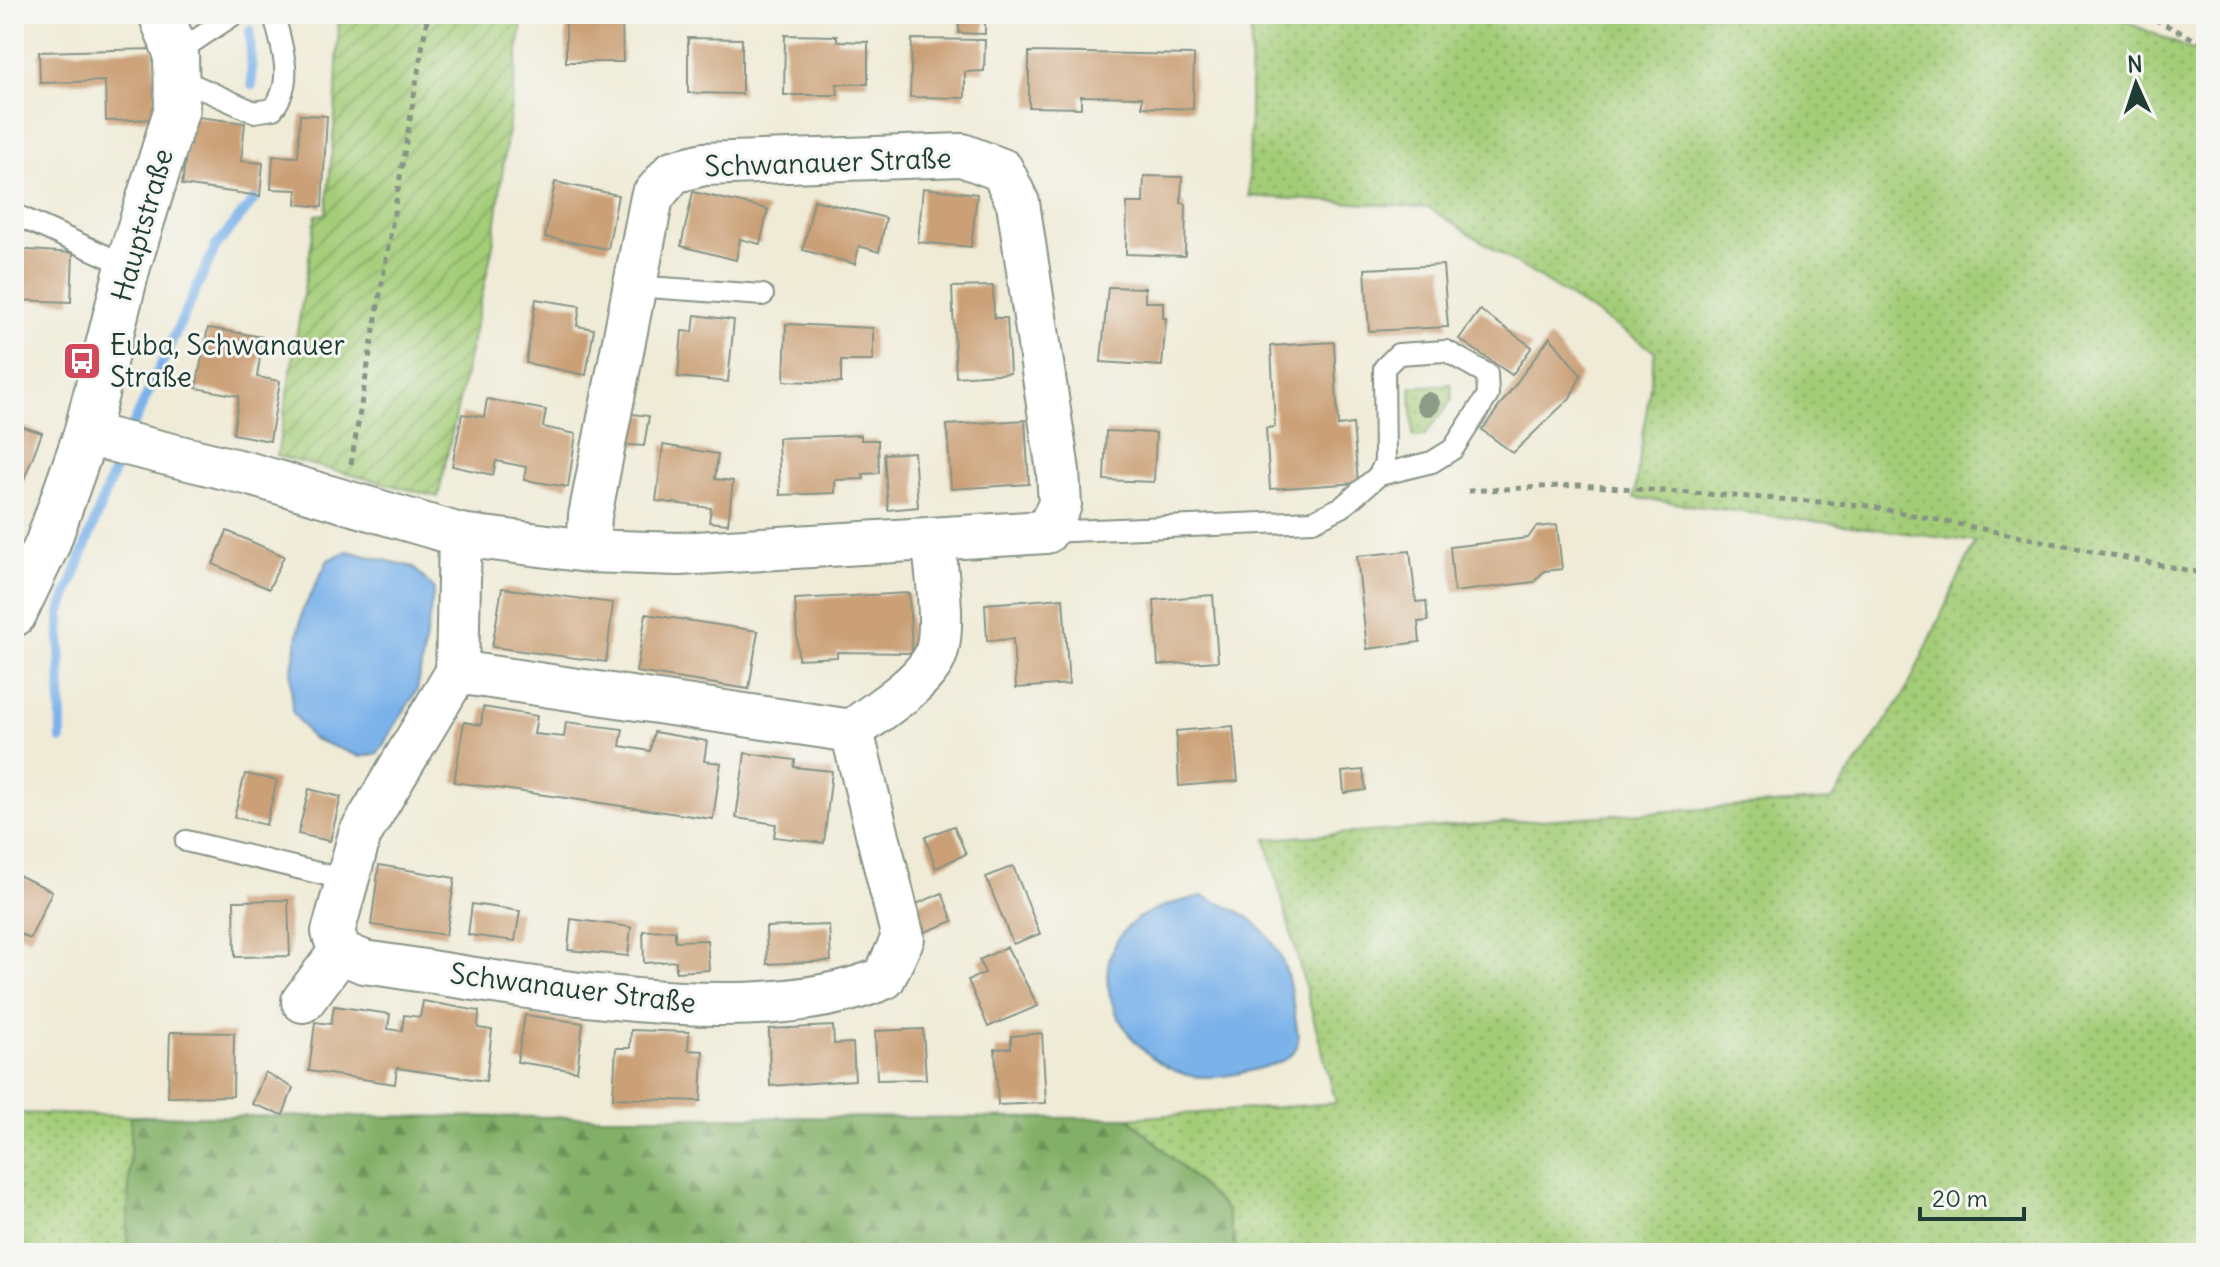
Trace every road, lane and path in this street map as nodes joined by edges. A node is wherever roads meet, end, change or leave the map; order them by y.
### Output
1 (235, 14) edge
2 (274, 14) edge
3 (428, 14) edge
4 (2144, 14) edge
5 (2206, 45) edge
6 (172, 48) edge
7 (14, 214) edge
8 (128, 266) junction
9 (633, 286) junction
10 (763, 295) dead end
11 (94, 436) junction
12 (1379, 475) junction
13 (1468, 491) dead end
14 (344, 501) junction
15 (1046, 532) junction
16 (460, 535) junction
17 (933, 539) junction
18 (588, 551) junction
19 (2206, 574) edge
20 (14, 614) edge
21 (457, 672) junction
22 (852, 731) junction
23 (186, 841) dead end
24 (347, 880) junction
25 (340, 952) junction
26 (303, 1001) dead end

1 - 6 lane
2 - 6 lane
3 - 14 path
4 - 5 path
6 - 8 street, Hauptstraße
7 - 8 lane
8 - 11 street, Hauptstraße
9 - 10 lane
9 - 15 street, Schwanauer Straße
9 - 18 street, Schwanauer Straße
11 - 14 street
11 - 20 street, Hauptstraße
12 - 12 lane
12 - 15 lane
13 - 19 path
14 - 16 street
15 - 17 street
16 - 18 street
16 - 21 street
17 - 18 street
17 - 22 street
21 - 22 street
21 - 24 street
22 - 25 street, Schwanauer Straße
23 - 24 lane
24 - 25 street
25 - 26 street

